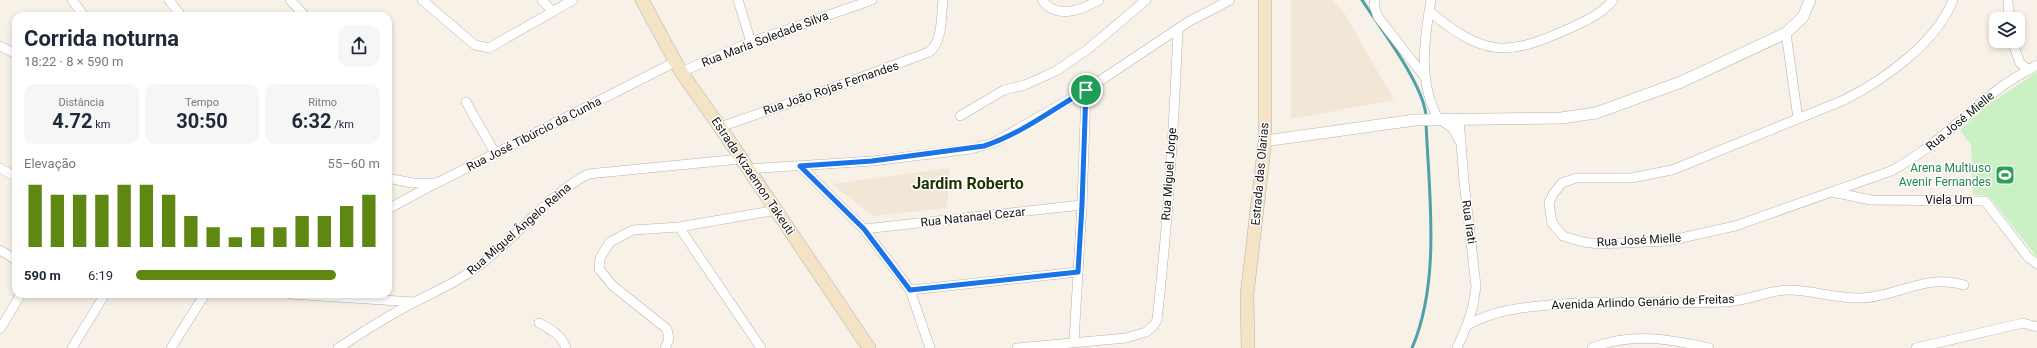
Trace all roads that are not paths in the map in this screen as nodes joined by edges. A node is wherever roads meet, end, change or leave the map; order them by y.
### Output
1 (72, 0) edge
2 (169, 0) edge
3 (290, 0) edge
4 (422, 0) edge
5 (542, 0) edge
6 (573, 0) edge
7 (642, 0) edge
8 (738, 0) edge
9 (872, 0) edge
10 (943, 0) edge
11 (1042, 0) edge
12 (1099, 0) edge
13 (1146, 0) edge
14 (1230, 0) edge
15 (1265, 0) edge
16 (1375, 0) edge
17 (1431, 0) edge
18 (1613, 0) edge
19 (1810, 0) edge
20 (1953, 0) edge
21 (2008, 0) edge
22 (552, 11) junction
23 (1429, 11) junction
24 (81, 12) edge
25 (178, 12) edge
26 (301, 12) edge
27 (2009, 12) edge
28 (1178, 29) junction
29 (1786, 33) junction
30 (751, 42) junction
31 (0, 46) edge
32 (2015, 48) edge
33 (12, 52) edge
34 (678, 67) junction
35 (2033, 67) edge
36 (1424, 76) junction
37 (1086, 90) junction
38 (466, 102) dead end
39 (960, 116) dead end
40 (1438, 119) junction
41 (1798, 119) junction
42 (720, 127) junction
43 (1462, 127) junction
44 (1265, 141) junction
45 (495, 153) junction
46 (744, 164) junction
47 (800, 166) junction
48 (0, 168) edge
49 (12, 175) edge
50 (392, 179) edge
51 (437, 183) junction
52 (1831, 192) junction
53 (1082, 205) junction
54 (392, 207) edge
55 (777, 210) junction
56 (679, 227) junction
57 (864, 229) junction
58 (0, 250) edge
59 (12, 258) edge
60 (2037, 264) edge
61 (1078, 272) junction
62 (1964, 285) dead end
63 (910, 290) junction
64 (19, 298) edge
65 (103, 298) edge
66 (203, 298) edge
67 (352, 298) edge
68 (414, 302) junction
69 (539, 323) dead end
70 (1468, 325) junction
71 (2037, 327) edge
72 (0, 329) edge
73 (1074, 341) junction
74 (72, 348) edge
75 (171, 348) edge
76 (338, 348) edge
77 (566, 348) edge
78 (665, 348) edge
79 (761, 348) edge
80 (869, 348) edge
81 (930, 348) edge
82 (1017, 348) edge
83 (1248, 348) edge
84 (1457, 348) edge
85 (1592, 348) edge
86 (1709, 348) edge
87 (1916, 348) edge

1 - 24 street
2 - 25 street
3 - 26 street
4 - 22 street
5 - 22 street
6 - 22 street
7 - 34 main road, Estrada Kizaemon Takeuti
8 - 30 street
9 - 30 street, Rua Maria Soledade Silva
10 - 42 street, Rua João Rojas Fernandes
11 - 12 street
13 - 39 street
14 - 28 street, Rua Miguel Ângelo Reina
15 - 44 main road, Estrada das Olarias
16 - 36 street
17 - 23 street
18 - 23 street
19 - 29 street
20 - 41 street, Rua José Mielle
21 - 27 street
23 - 36 street
28 - 37 street, Rua Miguel Ângelo Reina
28 - 73 street, Rua Miguel Jorge
29 - 41 street
29 - 43 street
30 - 34 street, Rua Maria Soledade Silva
31 - 33 street
32 - 35 street
34 - 42 main road, Estrada Kizaemon Takeuti
34 - 45 street, Rua José Tibúrcio da Cunha
35 - 52 street, Rua José Mielle
36 - 40 street
37 - 47 street, Rua Miguel Ângelo Reina
37 - 53 street
38 - 45 street
40 - 43 street
40 - 43 street
40 - 44 street
41 - 52 street, Rua José Mielle
42 - 46 main road, Estrada Kizaemon Takeuti
43 - 70 street, Rua Irati
44 - 83 main road, Estrada das Olarias
45 - 51 street, Rua José Tibúrcio da Cunha
46 - 47 street, Rua Miguel Ângelo Reina
46 - 55 main road, Estrada Kizaemon Takeuti
46 - 68 street, Rua Miguel Ângelo Reina
47 - 57 street
48 - 49 street
50 - 51 street, Rua José Tibúrcio da Cunha
51 - 54 street
52 - 60 street, Viela Um
53 - 57 street, Rua Natanael Cezar
53 - 61 street
55 - 56 street
55 - 80 main road, Estrada Kizaemon Takeuti
56 - 78 street
56 - 79 street
57 - 63 street
58 - 59 street
61 - 63 street
61 - 73 street
62 - 70 street, Avenida Arlindo Genário de Freitas
63 - 81 street
64 - 72 street
65 - 74 street
66 - 75 street
67 - 68 street
68 - 76 street, Rua Miguel Ângelo Reina
69 - 77 street
70 - 84 street
71 - 87 street
73 - 82 street
85 - 86 street

